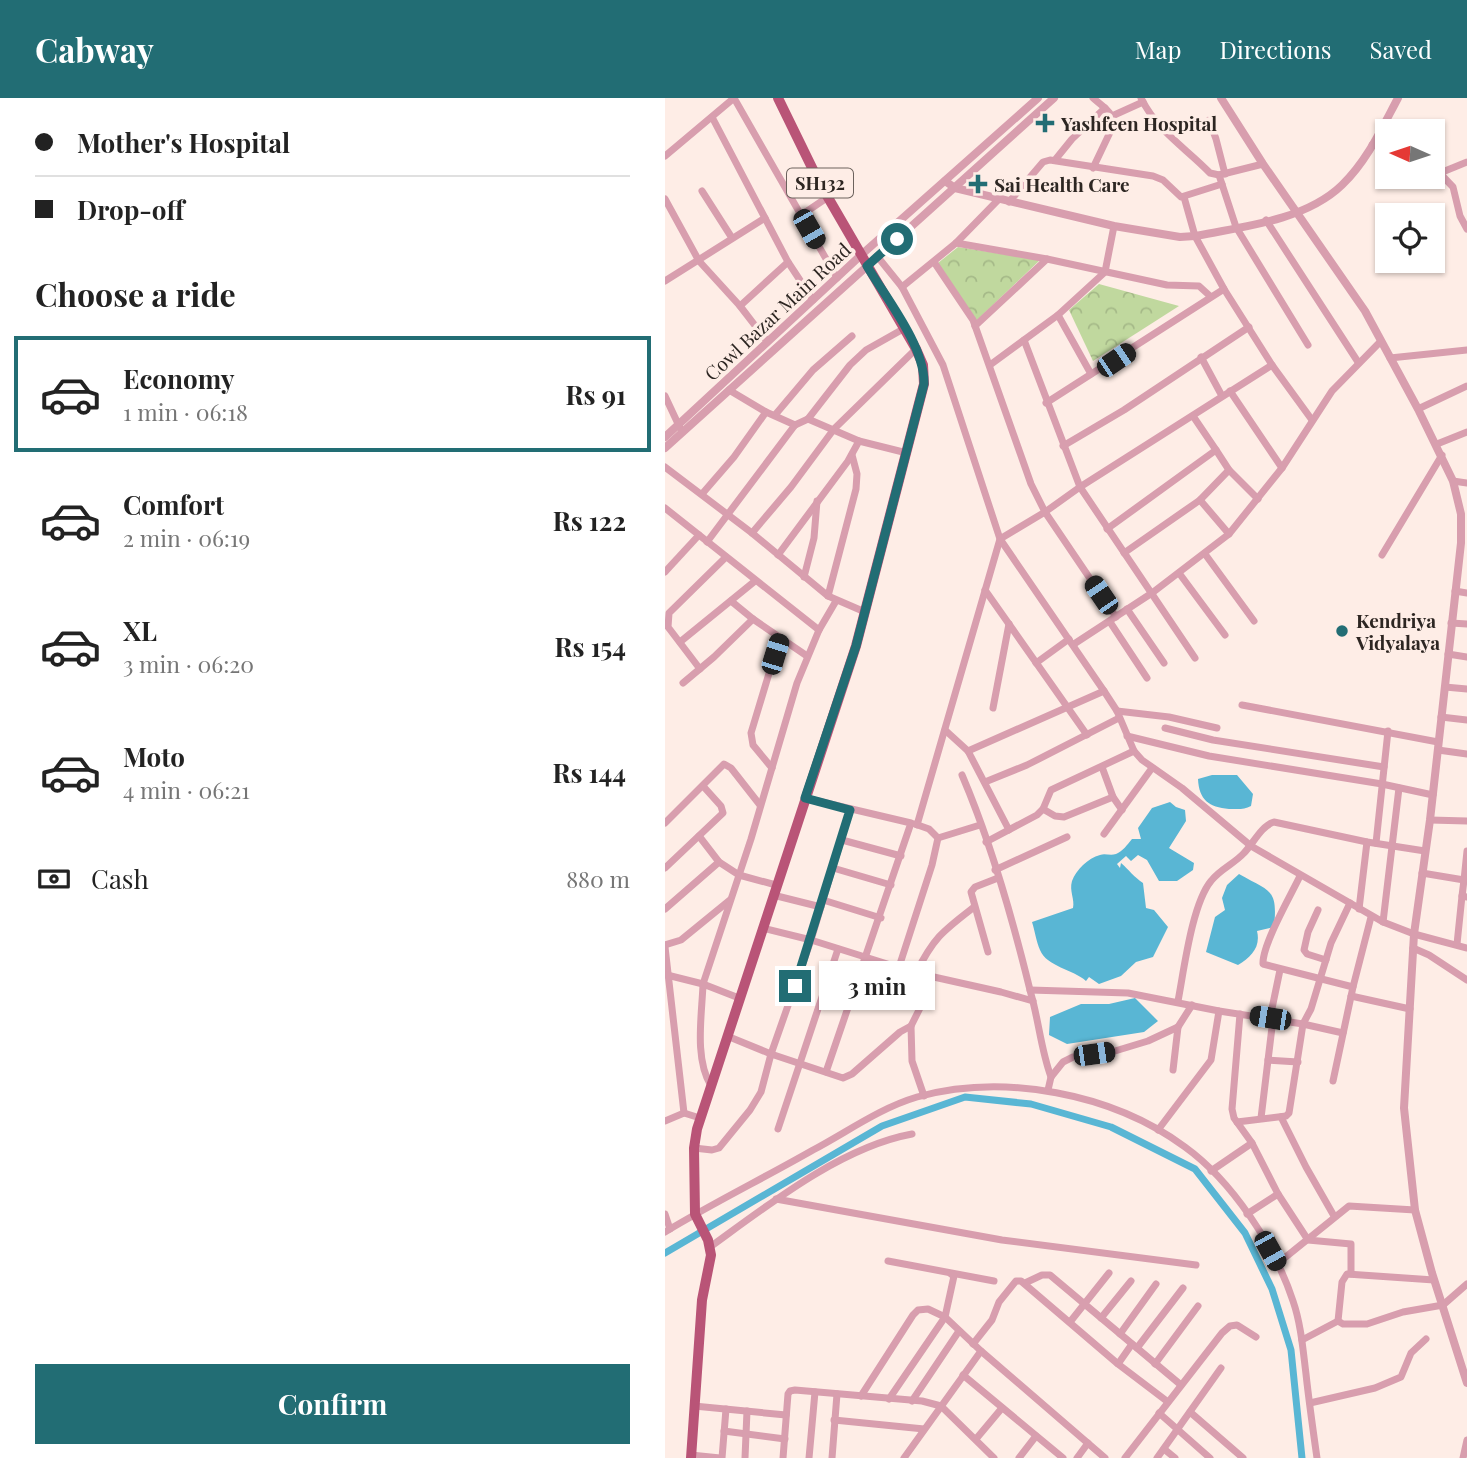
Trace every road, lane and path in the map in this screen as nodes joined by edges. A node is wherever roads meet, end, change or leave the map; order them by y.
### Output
1 (778, 98) edge
2 (1038, 98) edge
3 (1055, 98) edge
4 (1093, 98) edge
5 (1221, 98) edge
6 (1398, 98) edge
7 (1142, 100) edge
8 (1105, 108) junction
9 (1112, 116) junction
10 (712, 117) junction
11 (1209, 120) dead end
12 (1372, 145) junction
13 (1375, 145) edge
14 (665, 156) edge
15 (1055, 160) junction
16 (1467, 162) edge
17 (1263, 164) junction
18 (1093, 168) junction
19 (1445, 171) edge
20 (1222, 175) junction
21 (1445, 178) edge
22 (945, 181) junction
23 (1223, 184) junction
24 (955, 188) junction
25 (702, 191) dead end
26 (828, 197) junction
27 (1184, 197) junction
28 (665, 199) edge
29 (998, 200) junction
30 (1009, 202) junction
31 (1297, 211) junction
32 (800, 216) junction
33 (765, 218) junction
34 (1266, 220) junction
35 (1114, 226) junction
36 (1236, 227) junction
37 (1467, 229) edge
38 (1195, 236) junction
39 (732, 238) junction
40 (956, 243) junction
41 (877, 256) junction
42 (1047, 259) junction
43 (699, 261) junction
44 (863, 261) junction
45 (788, 262) junction
46 (934, 262) junction
47 (1105, 272) junction
48 (837, 278) junction
49 (665, 281) edge
50 (902, 287) junction
51 (1224, 289) junction
52 (1210, 296) junction
53 (813, 300) junction
54 (740, 306) junction
55 (1058, 315) junction
56 (975, 326) junction
57 (1249, 327) junction
58 (905, 328) junction
59 (852, 336) dead end
60 (1024, 340) junction
61 (767, 341) junction
62 (1381, 341) junction
63 (1307, 345) dead end
64 (916, 349) junction
65 (1467, 350) edge
66 (1201, 358) junction
67 (1390, 358) junction
68 (1358, 362) junction
69 (990, 365) junction
70 (1272, 365) junction
71 (1091, 373) junction
72 (1467, 386) edge
73 (729, 390) junction
74 (1230, 391) junction
75 (665, 396) edge
76 (1222, 396) junction
77 (1047, 403) junction
78 (1418, 409) junction
79 (766, 412) junction
80 (775, 415) junction
81 (1193, 416) junction
82 (808, 419) junction
83 (1312, 420) junction
84 (795, 425) junction
85 (680, 428) junction
86 (834, 429) junction
87 (1467, 432) edge
88 (665, 437) edge
89 (859, 441) junction
90 (1437, 444) junction
91 (1063, 446) junction
92 (665, 448) edge
93 (1216, 450) junction
94 (907, 453) junction
95 (852, 455) junction
96 (1442, 455) junction
97 (665, 467) edge
98 (1282, 468) junction
99 (1229, 470) junction
100 (1453, 481) junction
101 (1467, 483) edge
102 (1080, 487) junction
103 (702, 494) junction
104 (1258, 499) junction
105 (817, 500) junction
106 (1200, 500) junction
107 (665, 508) edge
108 (1045, 512) junction
109 (728, 515) junction
110 (1107, 528) junction
111 (752, 533) junction
112 (1229, 534) junction
113 (699, 536) junction
114 (1000, 539) junction
115 (707, 542) junction
116 (1464, 543) edge
117 (1124, 553) junction
118 (1205, 554) junction
119 (778, 555) junction
120 (1382, 555) dead end
121 (726, 557) junction
122 (665, 572) edge
123 (1179, 573) junction
124 (804, 577) junction
125 (755, 581) junction
126 (985, 590) junction
127 (1455, 591) junction
128 (1152, 593) junction
129 (1467, 593) edge
130 (828, 596) junction
131 (731, 601) junction
132 (836, 601) junction
133 (1127, 609) junction
134 (865, 612) junction
135 (753, 619) junction
136 (1113, 619) junction
137 (1254, 621) dead end
138 (1451, 623) junction
139 (1009, 624) junction
140 (1467, 624) edge
141 (819, 630) junction
142 (1225, 635) dead end
143 (780, 637) junction
144 (680, 642) junction
145 (1072, 642) junction
146 (1448, 654) junction
147 (807, 656) junction
148 (1195, 657) dead end
149 (1467, 657) edge
150 (1036, 663) junction
151 (1164, 663) dead end
152 (700, 669) junction
153 (1147, 678) dead end
154 (683, 682) dead end
155 (1445, 687) junction
156 (1467, 689) edge
157 (1104, 691) junction
158 (1242, 705) dead end
159 (993, 708) dead end
160 (1069, 708) junction
161 (1118, 714) junction
162 (1441, 717) junction
163 (1467, 720) edge
164 (1165, 728) dead end
165 (1217, 728) dead end
166 (945, 730) junction
167 (1388, 731) junction
168 (1087, 735) junction
169 (1127, 736) junction
170 (1438, 746) junction
171 (968, 751) junction
172 (1134, 751) junction
173 (1467, 754) edge
174 (1102, 767) junction
175 (1384, 767) junction
176 (772, 768) junction
177 (1152, 768) junction
178 (962, 775) dead end
179 (985, 782) junction
180 (1382, 784) junction
181 (703, 786) junction
182 (1399, 788) junction
183 (1433, 795) junction
184 (1113, 797) junction
185 (805, 798) junction
186 (760, 805) junction
187 (1043, 809) junction
188 (850, 810) junction
189 (1122, 810) junction
190 (1430, 820) junction
191 (1467, 821) edge
192 (665, 823) edge
193 (914, 824) junction
194 (980, 825) junction
195 (1010, 830) junction
196 (1104, 834) dead end
197 (699, 836) junction
198 (1067, 837) dead end
199 (938, 838) junction
200 (842, 840) junction
201 (986, 842) junction
202 (1367, 842) junction
203 (1376, 843) junction
204 (1251, 846) junction
205 (1392, 846) junction
206 (1425, 851) junction
207 (1467, 851) edge
208 (901, 856) junction
209 (719, 862) junction
210 (665, 868) edge
211 (833, 868) junction
212 (1422, 873) junction
213 (996, 874) junction
214 (739, 875) junction
215 (1300, 876) junction
216 (1464, 880) junction
217 (891, 885) junction
218 (774, 890) junction
219 (1465, 897) edge
220 (731, 900) junction
221 (822, 903) junction
222 (1350, 903) junction
223 (974, 907) junction
224 (665, 909) edge
225 (1359, 909) junction
226 (1318, 910) dead end
227 (1371, 917) junction
228 (881, 918) junction
229 (1383, 922) junction
230 (1463, 924) edge
231 (762, 928) junction
232 (1414, 934) junction
233 (811, 940) junction
234 (1457, 944) junction
235 (665, 946) edge
236 (1413, 948) junction
237 (1467, 948) edge
238 (838, 949) junction
239 (988, 952) dead end
240 (866, 957) junction
241 (1326, 960) junction
242 (899, 967) junction
243 (1280, 970) junction
244 (916, 973) junction
245 (667, 975) junction
246 (1320, 980) junction
247 (1467, 980) edge
248 (703, 984) junction
249 (931, 986) dead end
250 (1353, 987) junction
251 (1030, 990) junction
252 (1351, 996) junction
253 (739, 998) junction
254 (1033, 1001) junction
255 (1178, 1002) junction
256 (1192, 1005) junction
257 (1410, 1009) junction
258 (1219, 1011) junction
259 (1240, 1014) junction
260 (1271, 1018) junction
261 (1303, 1024) junction
262 (911, 1026) junction
263 (1178, 1027) junction
264 (1342, 1033) junction
265 (727, 1036) junction
266 (771, 1054) junction
267 (1268, 1060) junction
268 (1298, 1062) junction
269 (800, 1064) junction
270 (1173, 1070) dead end
271 (826, 1072) junction
272 (1051, 1077) junction
273 (1333, 1081) dead end
274 (711, 1086) junction
275 (1048, 1090) junction
276 (925, 1096) junction
277 (684, 1113) junction
278 (1281, 1117) junction
279 (700, 1118) junction
280 (1261, 1118) junction
281 (665, 1121) edge
282 (1237, 1122) junction
283 (778, 1129) dead end
284 (1158, 1130) junction
285 (912, 1134) dead end
286 (1252, 1143) junction
287 (694, 1148) junction
288 (1211, 1171) junction
289 (1278, 1194) junction
290 (776, 1199) junction
291 (1415, 1210) junction
292 (665, 1214) edge
293 (1247, 1214) junction
294 (696, 1216) junction
295 (1334, 1216) junction
296 (668, 1231) edge
297 (1308, 1240) junction
298 (709, 1243) junction
299 (887, 1261) dead end
300 (1277, 1264) junction
301 (1196, 1265) dead end
302 (1108, 1273) dead end
303 (951, 1274) junction
304 (1350, 1274) junction
305 (1434, 1280) junction
306 (994, 1281) dead end
307 (1131, 1282) dead end
308 (1025, 1283) junction
309 (1156, 1284) dead end
310 (1467, 1284) edge
311 (1183, 1289) dead end
312 (1085, 1304) junction
313 (1443, 1305) junction
314 (1198, 1306) dead end
315 (945, 1317) junction
316 (1101, 1318) junction
317 (1338, 1321) junction
318 (1069, 1322) junction
319 (959, 1331) junction
320 (1120, 1334) junction
321 (1256, 1337) dead end
322 (1426, 1339) dead end
323 (1302, 1340) junction
324 (973, 1344) junction
325 (1135, 1346) junction
326 (981, 1351) junction
327 (1464, 1362) edge
328 (1118, 1364) junction
329 (1155, 1364) junction
330 (1221, 1368) dead end
331 (963, 1375) junction
332 (1467, 1383) edge
333 (1181, 1385) junction
334 (815, 1392) junction
335 (837, 1394) junction
336 (861, 1396) junction
337 (889, 1399) junction
338 (912, 1401) junction
339 (1168, 1402) junction
340 (1310, 1404) junction
341 (694, 1406) junction
342 (941, 1406) junction
343 (1002, 1408) junction
344 (726, 1409) junction
345 (747, 1411) junction
346 (1190, 1412) junction
347 (1159, 1413) junction
348 (786, 1415) junction
349 (834, 1420) junction
350 (924, 1429) junction
351 (1177, 1430) junction
352 (724, 1431) junction
353 (745, 1434) junction
354 (1036, 1436) junction
355 (785, 1439) junction
356 (976, 1440) junction
357 (1467, 1440) edge
358 (1088, 1443) junction
359 (1164, 1449) junction
360 (1054, 1451) junction
361 (1199, 1454) edge
362 (691, 1456) edge
363 (721, 1458) edge
364 (745, 1458) edge
365 (783, 1458) edge
366 (809, 1458) edge
367 (832, 1458) edge
368 (904, 1458) edge
369 (994, 1458) edge
370 (1019, 1458) edge
371 (1048, 1458) edge
372 (1063, 1458) edge
373 (1077, 1458) edge
374 (1105, 1458) edge
375 (1125, 1458) edge
376 (1157, 1458) edge
377 (1175, 1458) edge
378 (1210, 1458) edge
379 (1243, 1458) edge
380 (1317, 1458) edge
381 (1463, 1458) edge

1 - 26 main road, SH132
2 - 22 street, Cowl Bazar Main Road
3 - 24 street
4 - 8 street
5 - 17 street
6 - 12 street
7 - 9 street
7 - 20 street
8 - 9 street
8 - 15 street
9 - 18 street
10 - 14 street
10 - 32 street
10 - 33 street
11 - 20 street
12 - 13 street
12 - 31 street
15 - 18 street
15 - 30 street
16 - 19 street
17 - 20 street
17 - 31 street
18 - 27 street
20 - 23 street
21 - 37 street
22 - 24 street
22 - 44 street, Cowl Bazar Main Road
23 - 27 street
23 - 36 street
24 - 29 street
24 - 41 street
25 - 39 street
26 - 32 street
26 - 44 main road, SH132
27 - 38 street
28 - 43 street
29 - 30 street
29 - 40 street
30 - 35 street
31 - 34 street
31 - 62 street
32 - 48 street
33 - 39 street
33 - 45 street
34 - 36 street
34 - 68 street
35 - 38 street
35 - 47 street
36 - 38 street
36 - 63 street
38 - 51 street
39 - 43 street
40 - 42 street
40 - 46 street
41 - 44 street
41 - 50 street
42 - 47 street
42 - 56 street
43 - 49 street
43 - 54 street
44 - 48 street, Cowl Bazar Main Road
44 - 58 main road, SH132
44 - 73 street, Cowl Bazar Main Road
45 - 53 street
45 - 54 street
46 - 50 street
46 - 56 street
47 - 52 street
47 - 55 street
48 - 53 street, Cowl Bazar Main Road
50 - 114 street
51 - 52 street
51 - 57 street
52 - 71 street
53 - 61 street, Cowl Bazar Main Road
54 - 61 street
55 - 60 street
55 - 71 street
56 - 69 street
57 - 66 street
57 - 70 street
58 - 64 main road, SH132
58 - 82 street
59 - 80 street
60 - 69 street
60 - 77 street
61 - 85 street, Cowl Bazar Main Road
62 - 67 street
62 - 68 street
64 - 86 street
64 - 94 main road, SH132
65 - 67 street
66 - 76 street
66 - 91 street
67 - 78 street
68 - 83 street
69 - 108 street
70 - 74 street
70 - 83 street
71 - 77 street
72 - 78 street
73 - 79 street
73 - 85 street, Cowl Bazar Main Road
74 - 76 street
74 - 98 street
75 - 85 street
76 - 81 street
77 - 91 street
78 - 90 street
79 - 80 street
79 - 103 street
80 - 84 street
81 - 93 street
81 - 102 street
82 - 84 street
82 - 86 street
83 - 98 street
84 - 109 street
85 - 88 street, Cowl Bazar Main Road
85 - 92 street, Cowl Bazar Main Road
86 - 89 street
86 - 111 street
87 - 90 street
89 - 94 street
89 - 95 street
90 - 96 street
91 - 102 street
93 - 99 street
93 - 110 street
94 - 134 main road, SH132
95 - 105 street
95 - 130 street
96 - 100 street
96 - 120 street
97 - 103 street
98 - 104 street
99 - 104 street
99 - 106 street
100 - 101 street
100 - 116 street
102 - 108 street
102 - 110 street
103 - 109 street
104 - 112 street
105 - 119 street
105 - 124 street
106 - 112 street
106 - 117 street
107 - 113 street
108 - 114 street
108 - 136 street
109 - 111 street
109 - 115 street
110 - 117 street
111 - 119 street
112 - 118 street
113 - 115 street
113 - 122 street
114 - 126 street
114 - 145 street
115 - 121 street
116 - 127 street
117 - 128 street
118 - 123 street
118 - 137 street
119 - 124 street
121 - 125 street
121 - 144 street
123 - 128 street
123 - 142 street
124 - 130 street
125 - 131 street
125 - 141 street
126 - 139 street
126 - 166 street
127 - 129 street
127 - 138 street
128 - 133 street
128 - 148 street
130 - 132 street
131 - 135 street
131 - 144 street
132 - 134 street
132 - 141 street
133 - 136 street
133 - 151 street
134 - 185 main road, SH132
135 - 143 street
135 - 152 street
136 - 145 street
136 - 153 street
138 - 140 street
138 - 146 street
139 - 150 street
139 - 159 street
141 - 147 street
143 - 147 street
143 - 176 street
144 - 152 street
145 - 150 street
145 - 157 street
146 - 149 street
146 - 155 street
147 - 176 street
150 - 160 street
152 - 154 street
155 - 156 street
155 - 162 street
157 - 160 street
157 - 161 street
158 - 167 street
160 - 168 street
160 - 171 street
161 - 165 street
161 - 168 street
161 - 169 street
162 - 163 street
162 - 170 street
164 - 175 street
166 - 171 street
166 - 193 street
167 - 170 street
167 - 175 street
168 - 179 street
169 - 172 street
169 - 180 street
170 - 173 street
170 - 183 street
171 - 179 street
172 - 174 street
172 - 177 street
174 - 184 street
174 - 187 street
175 - 180 street
176 - 186 street
177 - 189 street
177 - 204 street
178 - 194 street
179 - 195 street
180 - 182 street
180 - 203 street
181 - 186 street
181 - 192 street
181 - 197 street
182 - 183 street
182 - 205 street
183 - 190 street
184 - 187 street
184 - 189 street
185 - 188 street
185 - 218 main road, SH132
186 - 214 street
187 - 195 street
188 - 193 street
188 - 200 street
189 - 196 street
190 - 191 street
190 - 206 street
193 - 199 street
193 - 208 street
194 - 199 street
194 - 201 street
195 - 201 street
197 - 209 street
197 - 210 street
198 - 213 street
199 - 242 street
200 - 208 street
200 - 211 street
201 - 213 street
202 - 203 street
202 - 204 street
202 - 225 street
203 - 205 street
204 - 215 street
204 - 255 street
205 - 206 street
205 - 229 street
206 - 212 street
207 - 216 street
208 - 217 street
209 - 214 street
209 - 224 street
211 - 217 street
211 - 221 street
212 - 216 street
212 - 232 street
213 - 223 street
213 - 251 street
214 - 218 street
214 - 220 street
215 - 222 street
215 - 243 street
216 - 219 street
217 - 228 street
218 - 221 street
218 - 231 main road, SH132
219 - 230 street
220 - 235 street
220 - 248 street
221 - 228 street
221 - 233 street
222 - 225 street
222 - 241 street
223 - 239 street
223 - 244 street
225 - 227 street
226 - 241 street
227 - 229 street
227 - 250 street
228 - 240 street
229 - 232 street
230 - 234 street
231 - 233 street
231 - 253 main road, SH132
232 - 234 street
232 - 236 street
233 - 238 street
233 - 266 street
234 - 237 street
235 - 245 street
236 - 247 street
236 - 257 street
238 - 240 street
238 - 269 street
240 - 242 street
240 - 271 street
241 - 246 street
242 - 244 street
243 - 246 street
243 - 260 street
244 - 254 street
245 - 248 street
245 - 277 street
246 - 250 street
246 - 261 street
248 - 253 street
248 - 274 street
249 - 262 street
250 - 252 street
251 - 254 street
251 - 255 street
252 - 257 street
252 - 264 street
253 - 265 main road, SH132
254 - 272 street
255 - 256 street
256 - 258 street
256 - 263 street
257 - 291 street
258 - 259 street
258 - 284 street
259 - 260 street
259 - 282 street
260 - 261 street
260 - 267 street
261 - 264 street
261 - 268 street
262 - 271 street
262 - 276 street
263 - 270 street
263 - 272 street
264 - 273 street
265 - 266 street
265 - 274 main road, SH132
266 - 269 street
266 - 287 street
267 - 268 street
267 - 280 street
268 - 278 street
269 - 271 street
269 - 283 street
272 - 275 street
274 - 279 main road, SH132
275 - 276 street
275 - 284 street
276 - 294 street
277 - 279 street
277 - 281 street
278 - 280 street
278 - 295 street
279 - 287 main road, SH132
280 - 282 street
282 - 286 street
284 - 288 street
285 - 290 street
286 - 288 street
286 - 289 street
287 - 294 main road, SH132
288 - 293 street
289 - 293 street
289 - 297 street
290 - 298 street
290 - 301 street
291 - 295 street
291 - 305 street
292 - 296 street
293 - 300 street
294 - 296 street
294 - 298 main road, SH132
295 - 297 street
297 - 300 street
297 - 304 street
298 - 341 main road
299 - 303 street
300 - 323 street
302 - 312 street
303 - 306 street
303 - 315 street
304 - 305 street
304 - 317 street
305 - 313 street
307 - 316 street
308 - 312 street
308 - 318 street
308 - 324 street
309 - 320 street
310 - 313 street
311 - 325 street
312 - 316 street
312 - 318 street
313 - 317 street
313 - 327 street
314 - 329 street
315 - 319 street
315 - 336 street
315 - 337 street
316 - 320 street
317 - 323 street
318 - 328 street
319 - 324 street
319 - 338 street
320 - 325 street
321 - 333 street
322 - 340 street
323 - 340 street
324 - 326 street
325 - 328 street
325 - 329 street
326 - 331 street
326 - 358 street
327 - 332 street
328 - 339 street
329 - 333 street
330 - 346 street
331 - 342 street
331 - 343 street
333 - 339 street
334 - 335 street
334 - 348 street
334 - 366 street
335 - 336 street
335 - 349 street
336 - 337 street
337 - 338 street
338 - 342 street
339 - 347 street
340 - 380 street
341 - 344 street
341 - 362 main road
342 - 350 street
342 - 356 street
343 - 354 street
343 - 356 street
344 - 345 street
344 - 352 street
345 - 348 street
345 - 353 street
346 - 351 street
346 - 379 street
347 - 351 street
347 - 375 street
348 - 355 street
349 - 350 street
349 - 367 street
350 - 368 street
351 - 359 street
351 - 361 street
352 - 353 street
352 - 363 street
353 - 355 street
353 - 364 street
354 - 360 street
354 - 370 street
355 - 365 street
356 - 369 street
357 - 381 street
358 - 373 street
358 - 374 street
359 - 376 street
359 - 377 street
360 - 371 street
360 - 372 street
361 - 378 street
362 - 363 street

